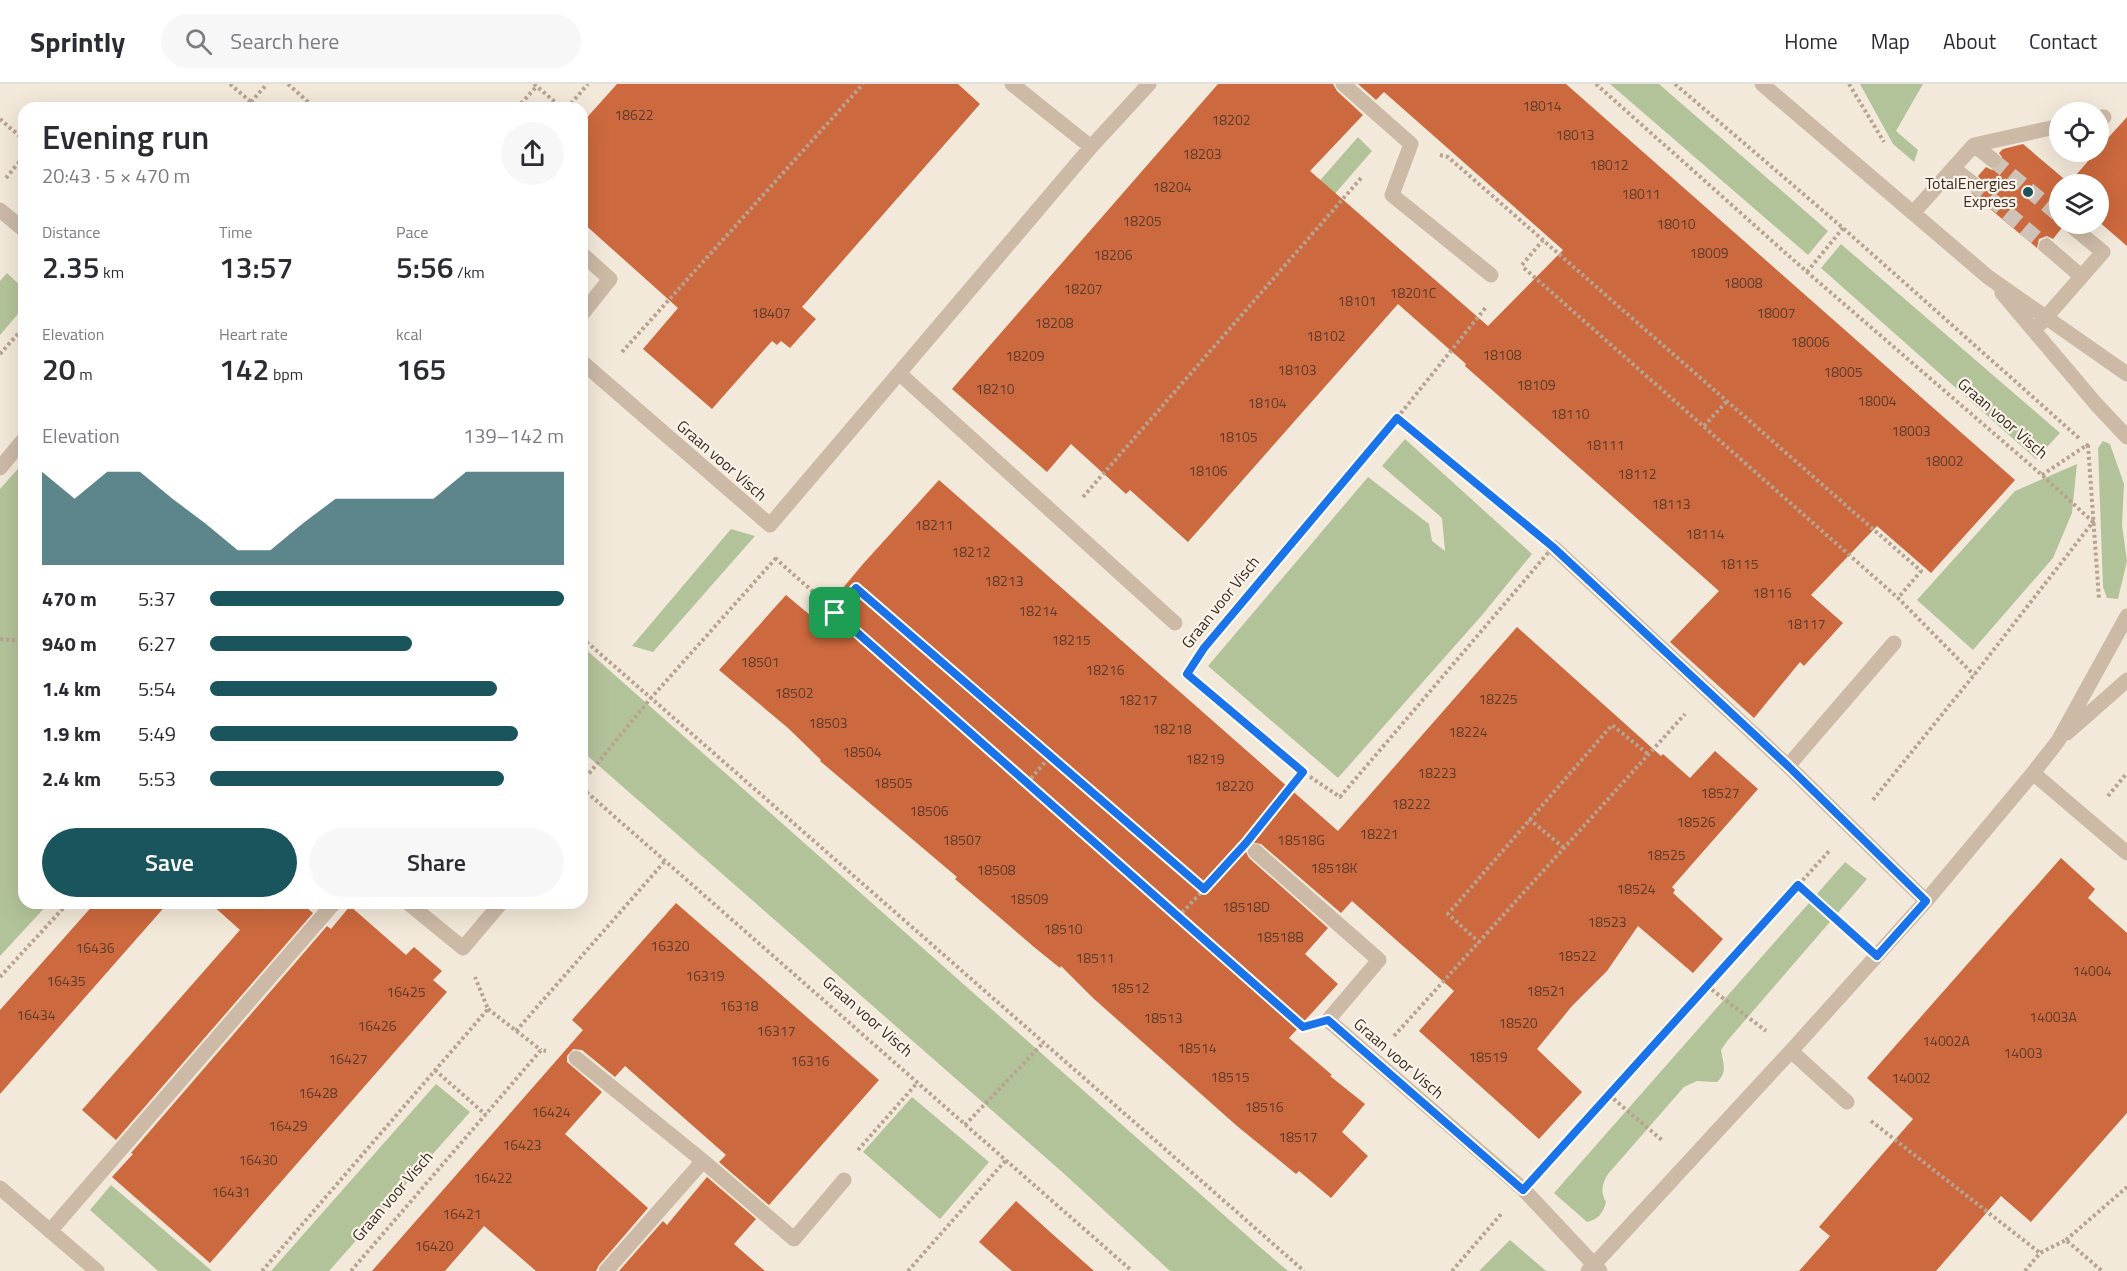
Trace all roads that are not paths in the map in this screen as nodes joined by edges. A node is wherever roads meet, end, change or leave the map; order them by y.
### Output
1 (1012, 84) edge
2 (1149, 84) edge
3 (1343, 84) edge
4 (1762, 84) edge
5 (2049, 128) edge
6 (1974, 145) junction
7 (1091, 147) junction
8 (1993, 160) tunnel mouth
9 (1953, 168) junction
10 (1972, 183) tunnel mouth
11 (0, 210) edge
12 (1913, 213) junction
13 (18, 226) edge
14 (2081, 234) edge
15 (2046, 246) tunnel mouth
16 (588, 259) edge
17 (1491, 275) road end
18 (2081, 276) junction
19 (1988, 277) junction
20 (588, 306) edge
21 (2046, 317) junction
22 (2034, 330) junction
23 (588, 368) edge
24 (900, 374) junction
25 (2127, 374) edge
26 (2127, 437) edge
27 (18, 446) edge
28 (0, 468) edge
29 (1553, 547) road end
30 (2124, 620) edge
31 (1174, 623) dead end
32 (1894, 643) dead end
33 (2127, 680) edge
34 (2058, 741) junction
35 (1788, 766) junction
36 (2033, 773) junction
37 (1250, 847) road end
38 (2127, 853) edge
39 (1926, 901) junction
40 (329, 909) edge
41 (415, 909) edge
42 (496, 909) edge
43 (1791, 1051) junction
44 (576, 1058) road end
45 (1847, 1102) road end
46 (703, 1161) junction
47 (844, 1180) road end
48 (0, 1188) edge
49 (50, 1231) junction
50 (1594, 1269) edge
51 (97, 1271) edge
52 (606, 1271) edge

1 - 7 street
2 - 7 street, Graan voor Visch
3 - 17 street
4 - 12 street
5 - 6 street
6 - 8 street
6 - 9 street
7 - 24 street, Graan voor Visch
9 - 10 street
9 - 12 street
11 - 13 street
12 - 19 street
14 - 18 street
15 - 18 street
16 - 20 street
18 - 21 street
19 - 21 street
19 - 22 street
21 - 22 street
21 - 25 street
22 - 26 street
23 - 24 street, Graan voor Visch
24 - 31 street, Graan voor Visch
27 - 28 street
29 - 35 street
30 - 34 street, Graan voor Visch
32 - 35 street
33 - 34 street, Graan voor Visch
34 - 36 street, Graan voor Visch
35 - 39 street
36 - 38 street
36 - 39 street, Graan voor Visch
37 - 50 street, Graan voor Visch
39 - 43 street, Graan voor Visch
40 - 49 street
41 - 42 street
43 - 45 street
43 - 50 street, Graan voor Visch
44 - 46 street
46 - 47 street
46 - 52 street
48 - 49 street
49 - 51 street

